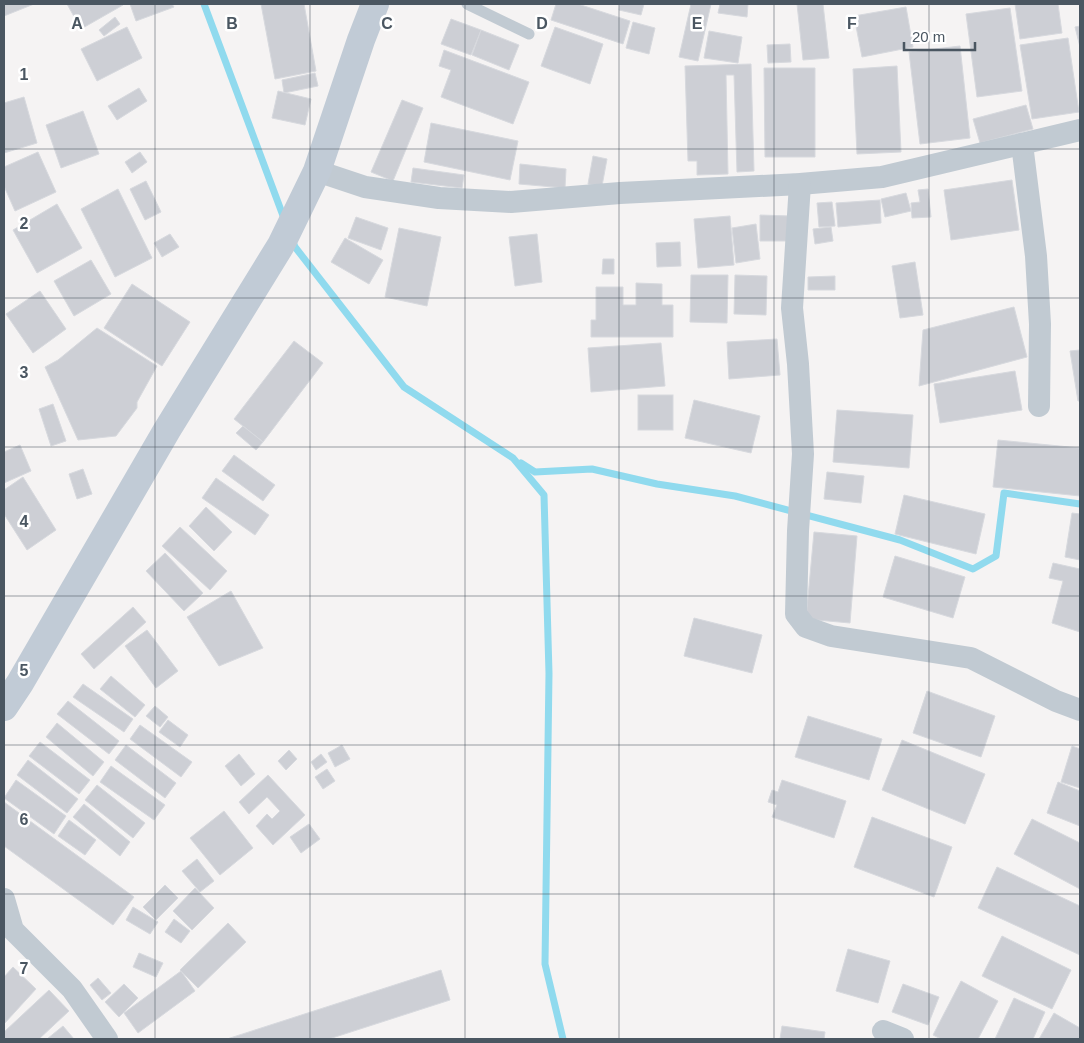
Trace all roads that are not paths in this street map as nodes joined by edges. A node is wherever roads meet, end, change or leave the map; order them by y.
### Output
1 (375, 4) edge
2 (467, 4) edge
3 (529, 34) dead end
4 (1080, 130) edge
5 (1022, 144) junction
6 (317, 171) junction
7 (800, 184) junction
8 (1039, 406) dead end
9 (4, 706) edge
10 (1080, 710) edge
11 (4, 899) edge
12 (9, 930) edge
13 (107, 1039) edge

1 - 6 main road
2 - 3 lane
4 - 5 street
5 - 7 street
5 - 8 street
6 - 7 street
6 - 9 main road
7 - 10 street
11 - 12 street
12 - 13 street

